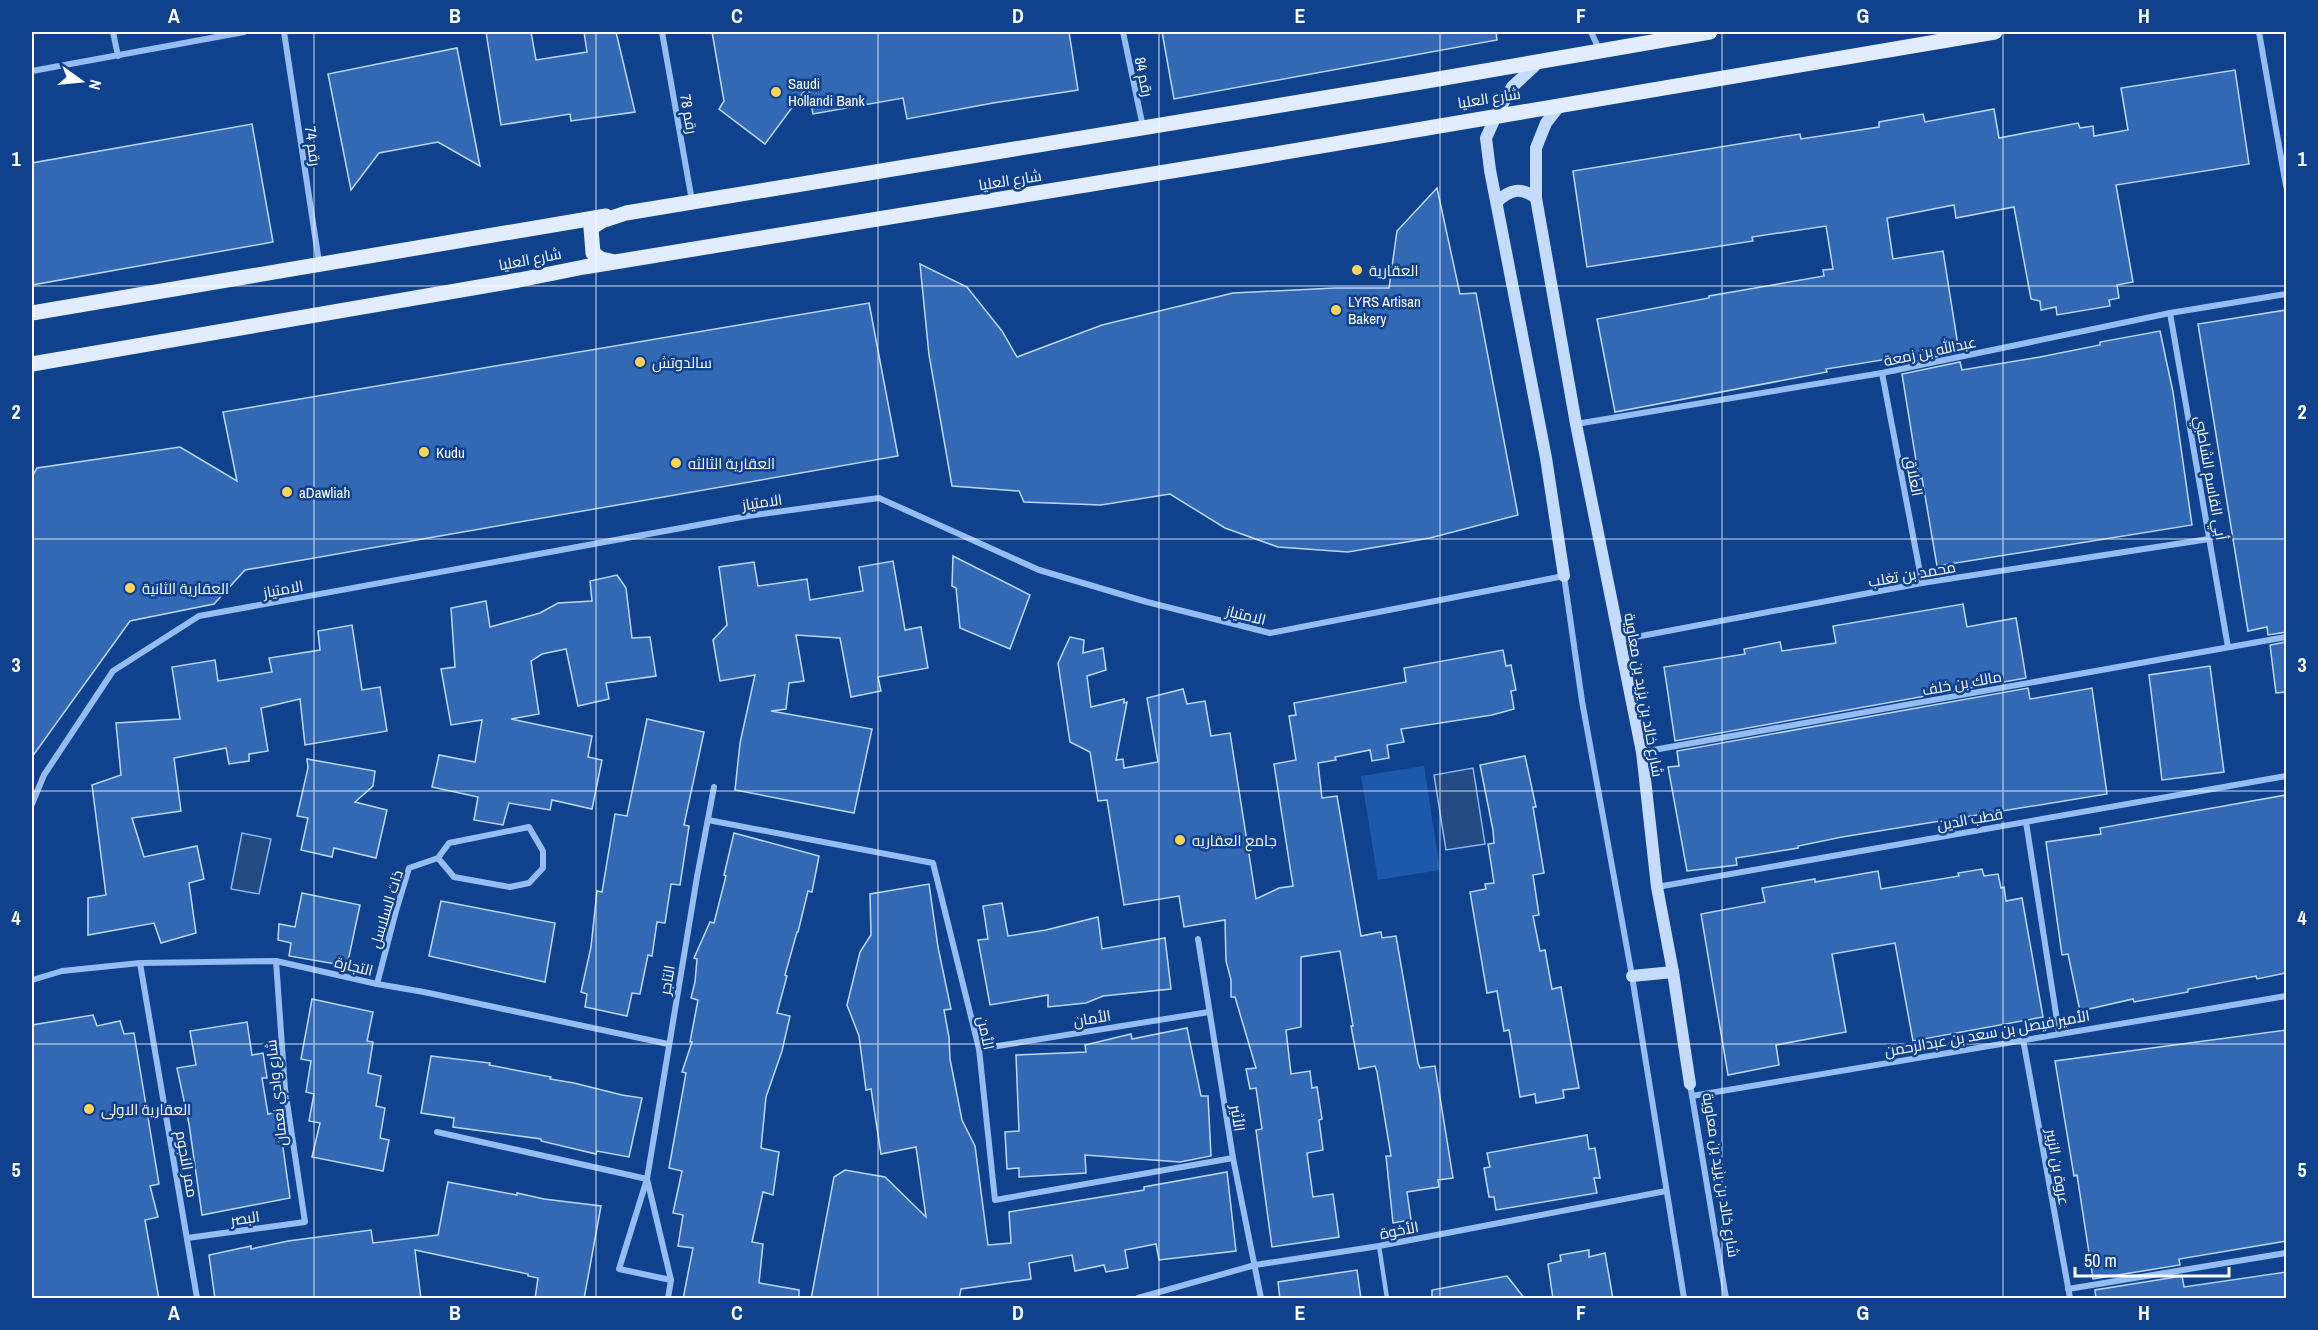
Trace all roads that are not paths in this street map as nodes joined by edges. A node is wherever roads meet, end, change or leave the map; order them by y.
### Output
1 (113, 32) edge
2 (244, 32) edge
3 (284, 32) edge
4 (662, 32) edge
5 (1123, 32) edge
6 (1592, 32) edge
7 (1710, 32) edge
8 (1995, 32) edge
9 (2259, 32) edge
10 (1600, 51) junction
11 (118, 57) junction
12 (1542, 60) junction
13 (32, 71) edge
14 (1560, 105) junction
15 (1496, 116) junction
16 (1143, 127) junction
17 (2286, 186) edge
18 (1536, 198) junction
19 (692, 201) junction
20 (1497, 202) junction
21 (626, 213) junction
22 (616, 262) junction
23 (319, 263) junction
24 (2286, 294) edge
25 (32, 313) edge
26 (2170, 313) junction
27 (32, 364) edge
28 (1882, 373) junction
29 (1576, 424) junction
30 (2210, 539) junction
31 (1564, 576) junction
32 (1922, 584) junction
33 (2286, 637) edge
34 (1619, 640) junction
35 (2228, 647) junction
36 (1642, 752) junction
37 (2286, 776) edge
38 (714, 787) dead end
39 (32, 804) edge
40 (708, 820) junction
41 (2026, 822) junction
42 (438, 858) junction
43 (1658, 887) junction
44 (1198, 939) dead end
45 (276, 961) junction
46 (140, 963) junction
47 (1674, 972) junction
48 (1632, 976) junction
49 (32, 980) edge
50 (377, 984) junction
51 (2286, 996) edge
52 (1209, 1012) junction
53 (2059, 1033) junction
54 (2024, 1040) junction
55 (668, 1044) junction
56 (979, 1049) junction
57 (1691, 1090) junction
58 (437, 1132) dead end
59 (1233, 1158) junction
60 (647, 1179) junction
61 (1666, 1191) junction
62 (305, 1222) joint
63 (187, 1238) junction
64 (1378, 1246) junction
65 (2286, 1253) edge
66 (1255, 1265) junction
67 (671, 1280) junction
68 (2068, 1289) junction
69 (197, 1299) edge
70 (668, 1299) edge
71 (1138, 1299) edge
72 (1262, 1299) edge
73 (1387, 1299) edge
74 (1684, 1299) edge
75 (1726, 1299) edge
76 (2070, 1299) edge

1 - 11 street
2 - 11 street
3 - 23 street, رقم 74
4 - 19 street, رقم 78
5 - 16 street, رقم 84
6 - 10 street
7 - 10 main road, شارع العليا
8 - 14 main road, شارع العليا
9 - 17 street
10 - 12 main road, شارع العليا
11 - 13 street
12 - 15 main road
12 - 16 main road, شارع العليا
14 - 15 main road, شارع العليا
14 - 18 main road, شارع خالد بن يزيد بن معاوية
15 - 20 main road
15 - 22 main road, شارع العليا
16 - 19 main road, شارع العليا
18 - 20 main road
18 - 29 main road, شارع خالد بن يزيد بن معاوية
19 - 21 main road, شارع العليا
20 - 31 main road
21 - 22 main road, شارع العليا
21 - 23 main road, شارع العليا
22 - 27 main road, شارع العليا
23 - 25 main road, شارع العليا
24 - 26 street, عبدالله بن زمعة
26 - 28 street, عبدالله بن زمعة
26 - 30 street, أبي القاسم الشاطبي
28 - 29 street, عبدالله بن زمعة
28 - 32 street, العلاق
29 - 34 main road, شارع خالد بن يزيد بن معاوية
30 - 32 street, محمد بن تغلب
30 - 35 street, أبي القاسم الشاطبي
31 - 39 street, الامتياز
31 - 48 street
32 - 34 street, محمد بن تغلب
33 - 35 street, مالك بن خلف
34 - 36 main road, شارع خالد بن يزيد بن معاوية
35 - 36 street, مالك بن خلف
36 - 43 main road, شارع خالد بن يزيد بن معاوية
37 - 41 street, قطب الدين
38 - 40 street, التاجر
40 - 55 street, التاجر
40 - 56 street, الأمن
41 - 43 street, قطب الدين
41 - 53 street
42 - 42 street, ذات السلاسل
42 - 50 street, ذات السلاسل
43 - 47 main road, شارع خالد بن يزيد بن معاوية
44 - 52 street, الأثير
45 - 46 street, التجارة
45 - 50 street, التجارة
45 - 62 street, شارع وادي نعمان
46 - 49 street, التجارة
46 - 63 street, ممر النجوم
47 - 48 main road
47 - 57 main road, شارع خالد بن يزيد بن معاوية
48 - 61 street
50 - 55 street, التجارة
51 - 53 street, الأمير فيصل بن سعد بن عبدالرحمن
52 - 56 street, الأمان
52 - 59 street, الأثير
53 - 54 street, الأمير فيصل بن سعد بن عبدالرحمن
54 - 57 street, الأمير فيصل بن سعد بن عبدالرحمن
54 - 68 street, عروة بن الزبير
55 - 60 street, التاجر
56 - 59 street, الأمن
57 - 75 street, شارع خالد بن يزيد بن معاوية
58 - 60 street
59 - 66 street, الأثير
60 - 67 street, التاجر
60 - 67 street, التاجر
61 - 64 street, الأخوة
61 - 74 street
62 - 63 street, البصر
63 - 69 street, ممر النجوم
64 - 66 street, الأخوة
64 - 73 lane
65 - 68 street
66 - 71 street, الأخوة
66 - 72 street, الأثير
67 - 70 street, التاجر
68 - 76 street, عروة بن الزبير

